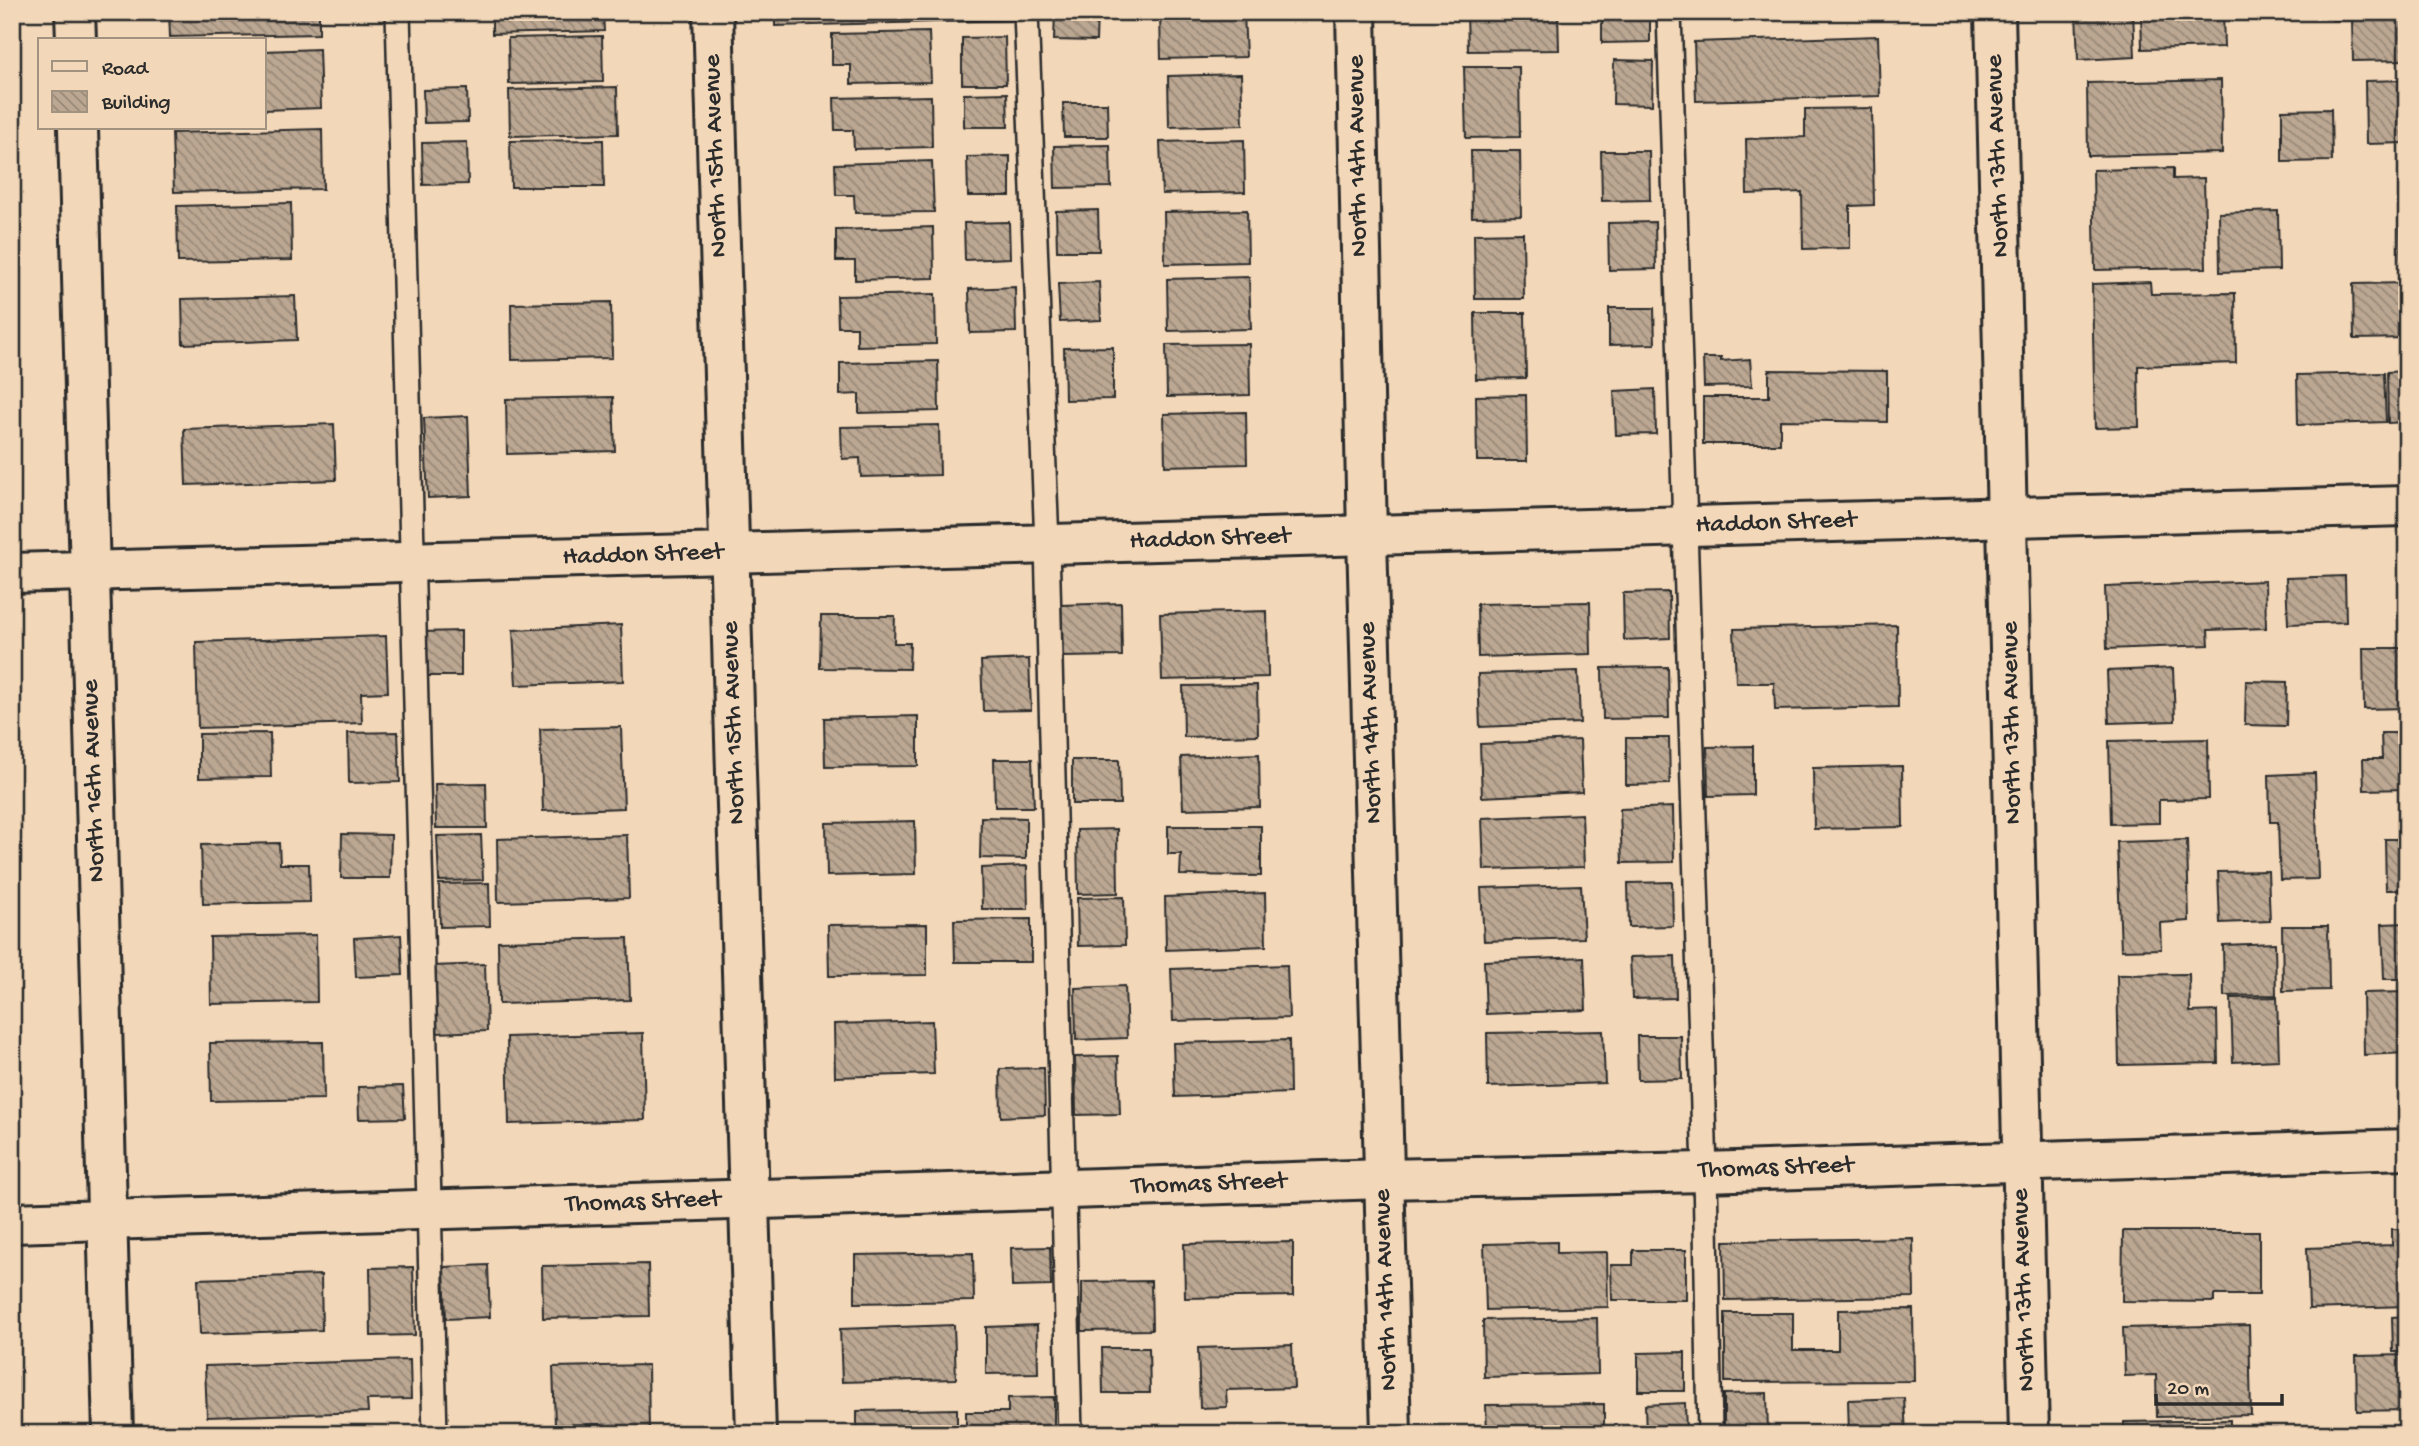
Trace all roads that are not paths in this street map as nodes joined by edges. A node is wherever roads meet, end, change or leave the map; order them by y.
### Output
1 (75, 12) edge
2 (398, 12) edge
3 (713, 12) edge
4 (1026, 12) edge
5 (1356, 12) edge
6 (1669, 12) edge
7 (1995, 12) edge
8 (76, 38) edge
9 (78, 130) edge
10 (2407, 506) edge
11 (2009, 518) junction
12 (1684, 527) junction
13 (1367, 536) junction
14 (1047, 544) junction
15 (729, 554) junction
16 (412, 563) junction
17 (90, 571) junction
18 (12, 573) edge
19 (2407, 1149) edge
20 (2021, 1160) junction
21 (1705, 1172) junction
22 (1384, 1179) junction
23 (1062, 1190) junction
24 (749, 1200) junction
25 (429, 1209) junction
26 (107, 1222) junction
27 (12, 1223) edge
28 (113, 1434) edge
29 (435, 1434) edge
30 (756, 1434) edge
31 (1069, 1434) edge
32 (1391, 1434) edge
33 (1710, 1434) edge
34 (2029, 1434) edge

1 - 8 street
2 - 16 lane
3 - 15 street, North 15th Avenue
4 - 14 lane
5 - 13 street, North 14th Avenue
6 - 12 lane
7 - 11 street, North 13th Avenue
9 - 17 street, North 16th Avenue
10 - 11 street, Haddon Street
11 - 12 street, Haddon Street
11 - 20 street, North 13th Avenue
12 - 13 street, Haddon Street
12 - 21 lane
13 - 14 street, Haddon Street
13 - 22 street, North 14th Avenue
14 - 15 street, Haddon Street
14 - 23 lane
15 - 16 street, Haddon Street
15 - 24 street, North 15th Avenue
16 - 17 street, Haddon Street
16 - 25 lane
17 - 18 street, Haddon Street
17 - 26 street, North 16th Avenue
19 - 20 street, Thomas Street
20 - 21 street, Thomas Street
20 - 34 street, North 13th Avenue
21 - 22 street, Thomas Street
21 - 33 lane
22 - 23 street, Thomas Street
22 - 32 street, North 14th Avenue
23 - 24 street, Thomas Street
23 - 31 lane
24 - 25 street, Thomas Street
24 - 30 street, North 15th Avenue
25 - 26 street, Thomas Street
25 - 29 lane
26 - 27 street, Thomas Street
26 - 28 street, North 16th Avenue

